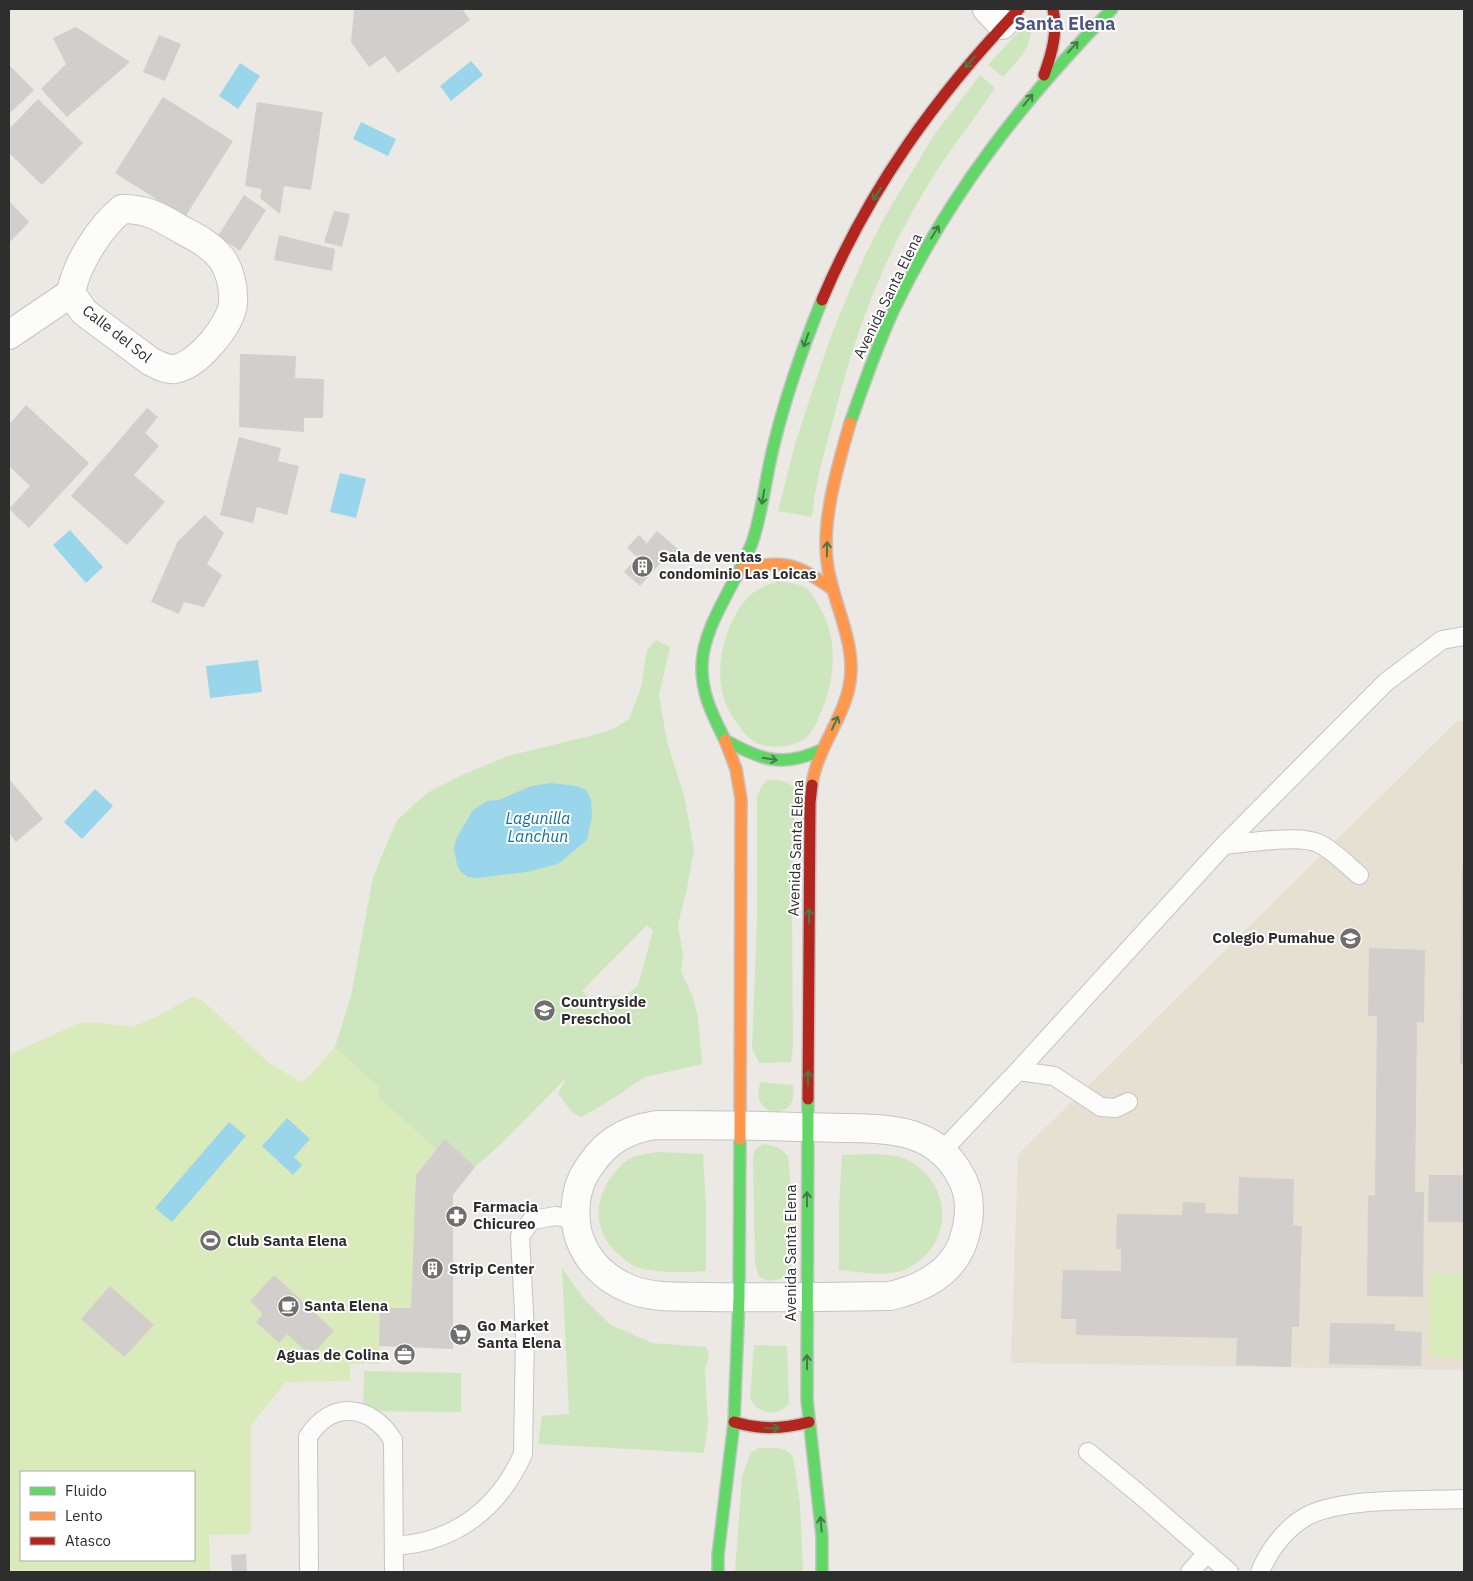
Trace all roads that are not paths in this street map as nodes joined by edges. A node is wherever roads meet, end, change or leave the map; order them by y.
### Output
1 (1053, 9) edge
2 (1112, 9) edge
3 (1003, 14) edge
4 (1041, 84) junction
5 (71, 293) junction
6 (9, 335) edge
7 (741, 570) junction
8 (832, 589) junction
9 (1464, 636) edge
10 (725, 740) junction
11 (821, 750) junction
12 (1224, 845) junction
13 (1359, 875) dead end
14 (1018, 1071) junction
15 (1128, 1102) dead end
16 (739, 1126) junction
17 (807, 1127) junction
18 (942, 1151) junction
19 (575, 1220) junction
20 (806, 1297) junction
21 (739, 1298) junction
22 (734, 1422) junction
23 (809, 1422) junction
24 (1088, 1452) dead end
25 (1464, 1500) edge
26 (395, 1546) junction
27 (1207, 1553) junction
28 (309, 1572) edge
29 (394, 1572) edge
30 (718, 1572) edge
31 (822, 1572) edge
32 (1190, 1572) edge
33 (1229, 1572) edge
34 (1260, 1572) edge

1 - 4 street
4 -> 2 street, Avenida Santa Elena
3 -> 7 street
8 -> 4 street, Avenida Santa Elena
5 - 5 street, Calle del Sol
5 - 6 street, Calle del Sol
7 - 8 street
7 - 10 street
11 -> 8 street, Avenida Santa Elena
9 - 12 lane
10 -> 11 street
10 - 16 street
17 -> 11 street, Avenida Santa Elena
12 - 13 lane
12 - 14 lane
14 - 15 lane
14 - 18 lane
16 - 17 street
16 - 19 street
16 - 21 street
17 - 18 street
20 -> 17 street, Avenida Santa Elena
18 - 20 street
19 - 21 street
19 - 26 lane
20 - 21 street
23 -> 20 street, Avenida Santa Elena
21 - 22 street
22 -> 23 street
22 - 30 street
31 -> 23 street, Avenida Santa Elena
24 - 27 lane
25 - 34 lane
26 - 28 lane
26 - 29 lane
27 - 32 lane
27 - 33 lane

